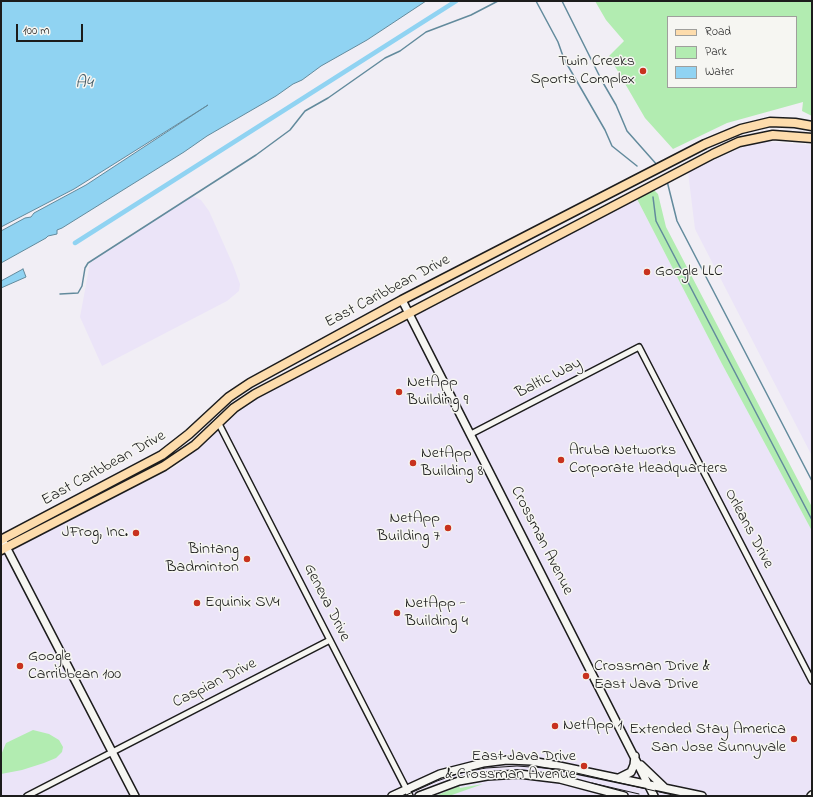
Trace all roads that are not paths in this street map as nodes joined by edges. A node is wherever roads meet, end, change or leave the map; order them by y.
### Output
1 (812, 126) edge
2 (812, 138) edge
3 (402, 300) junction
4 (409, 313) junction
5 (639, 347) joint
6 (218, 422) junction
7 (471, 434) junction
8 (2, 539) edge
9 (4, 549) edge
10 (330, 640) junction
11 (812, 681) edge
12 (112, 752) junction
13 (637, 759) junction
14 (618, 778) junction
15 (648, 784) junction
16 (665, 788) junction
17 (406, 789) junction
18 (27, 796) edge
19 (135, 796) edge
20 (392, 796) edge
21 (410, 796) edge
22 (419, 796) edge
23 (624, 796) edge
24 (654, 796) edge
25 (702, 796) edge

1 - 3 main road, East Caribbean Drive
2 - 4 main road, East Caribbean Drive
3 - 4 street, Crossman Avenue
3 - 8 main road, East Caribbean Drive
4 - 6 main road, East Caribbean Drive
4 - 7 street, Crossman Avenue
5 - 7 street, Baltic Way
5 - 11 street, Orleans Drive
6 - 9 main road, East Caribbean Drive
6 - 10 street, Geneva Drive
7 - 13 street, Crossman Avenue
8 - 9 street
9 - 12 street
10 - 12 street, Caspian Drive
10 - 17 street, Geneva Drive
12 - 18 street, Caspian Drive
12 - 19 street
13 - 14 street
13 - 15 street, Crossman Avenue
13 - 16 street
14 - 15 street
14 - 17 street
15 - 16 street
15 - 24 street, Crossman Avenue
16 - 25 street
17 - 20 street
17 - 21 street, Geneva Drive
22 - 23 street

